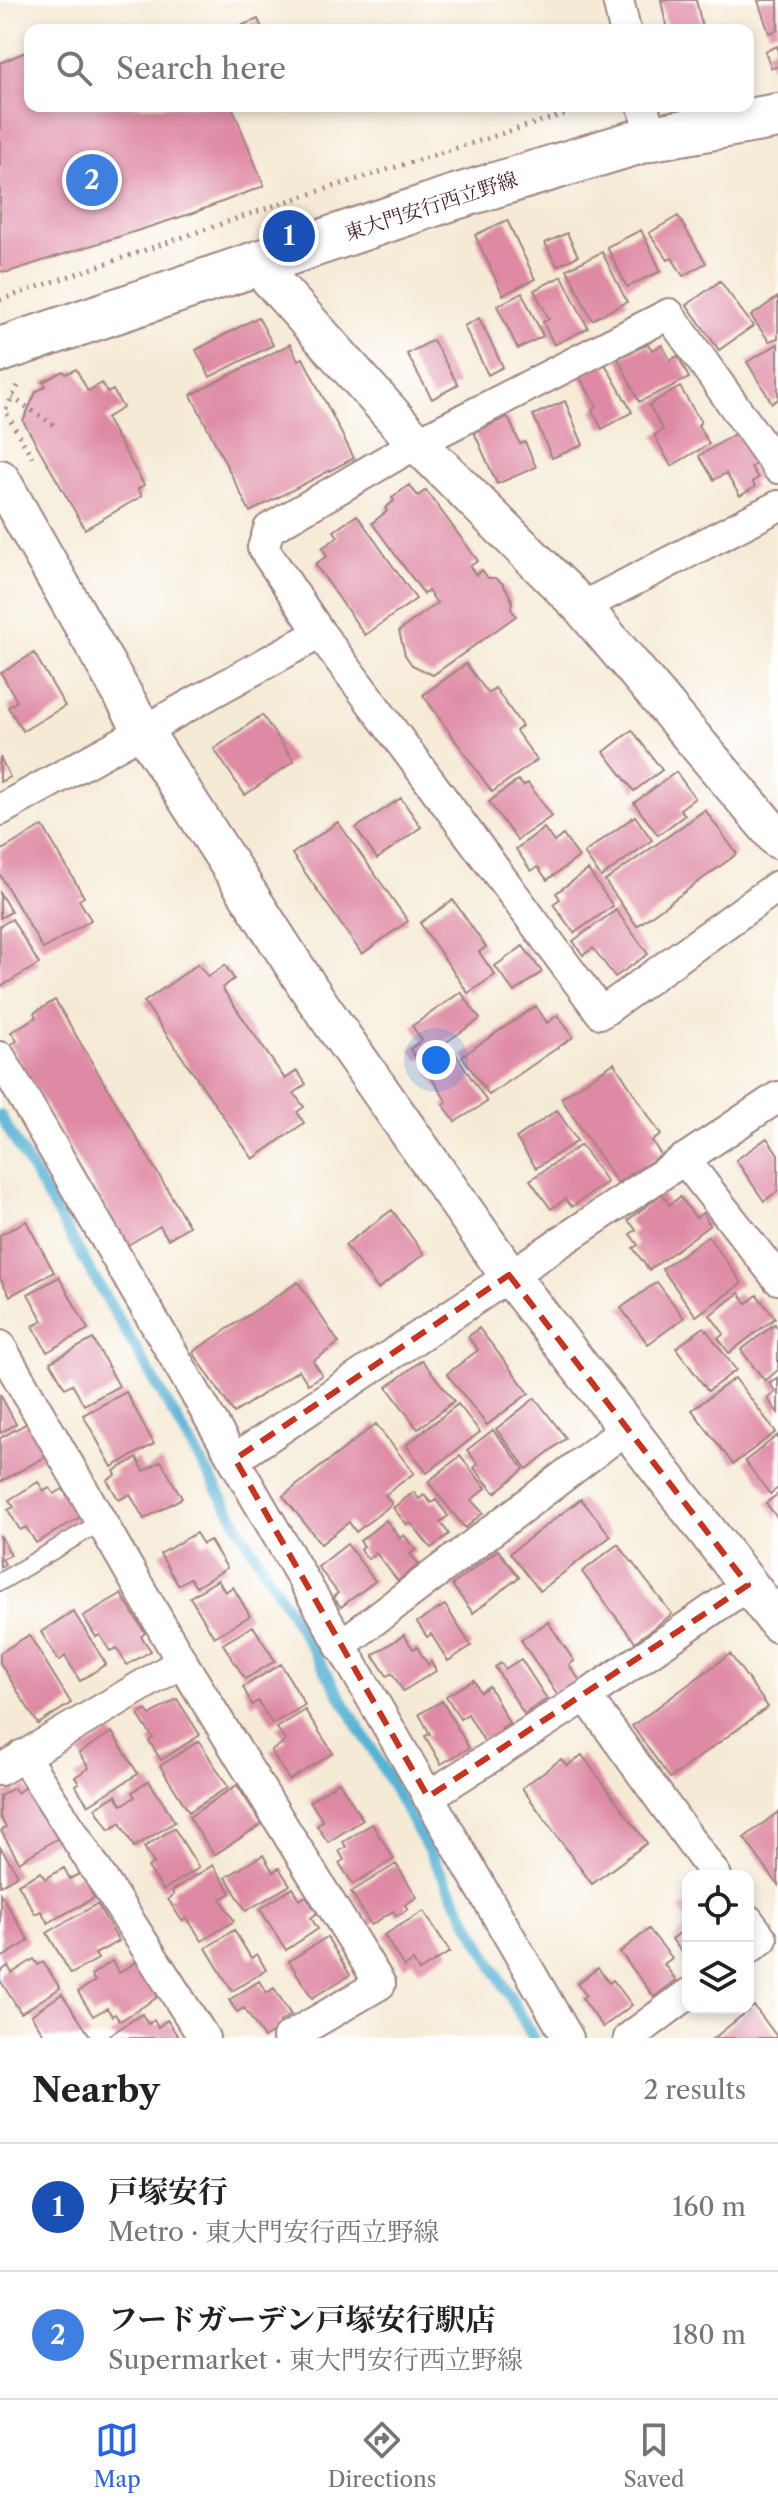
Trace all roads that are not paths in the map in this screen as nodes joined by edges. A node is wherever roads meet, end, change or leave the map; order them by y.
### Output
1 (618, 0) edge
2 (624, 24) edge
3 (778, 116) edge
4 (647, 122) edge
5 (255, 262) junction
6 (0, 350) edge
7 (417, 443) junction
8 (778, 468) edge
9 (0, 479) edge
10 (778, 506) edge
11 (582, 607) junction
12 (320, 633) junction
13 (144, 732) junction
14 (0, 810) edge
15 (778, 839) edge
16 (778, 886) edge
17 (0, 1057) edge
18 (778, 1097) edge
19 (684, 1159) junction
20 (509, 1275) junction
21 (778, 1279) edge
22 (0, 1346) edge
23 (627, 1428) junction
24 (235, 1459) junction
25 (101, 1522) junction
26 (0, 1582) edge
27 (748, 1585) junction
28 (778, 1623) edge
29 (340, 1646) junction
30 (182, 1662) junction
31 (586, 1696) junction
32 (12, 1763) edge
33 (428, 1797) junction
34 (712, 1870) edge
35 (754, 1928) edge
36 (754, 1945) edge
37 (682, 1998) edge
38 (204, 2038) edge
39 (288, 2038) edge
40 (568, 2038) edge
41 (629, 2038) edge

1 - 2 street
3 - 4 main road, 東大門安行西立野線
4 - 5 main road, 東大門安行西立野線
5 - 6 main road, 東大門安行西立野線
5 - 7 street
7 - 8 street
7 - 11 street
7 - 12 street
9 - 13 street
10 - 11 street
11 - 15 street
12 - 13 street
12 - 16 street
13 - 14 street
13 - 20 street
17 - 24 street
18 - 19 street
19 - 20 street
19 - 21 street
20 - 23 street
20 - 24 street
22 - 25 street
23 - 27 street
23 - 29 street
24 - 29 street
25 - 26 lane
25 - 30 street
27 - 28 street
27 - 31 street
29 - 33 street
30 - 32 street
30 - 39 street
31 - 33 street
31 - 34 street
32 - 38 street
33 - 40 street
35 - 36 street
37 - 41 street

